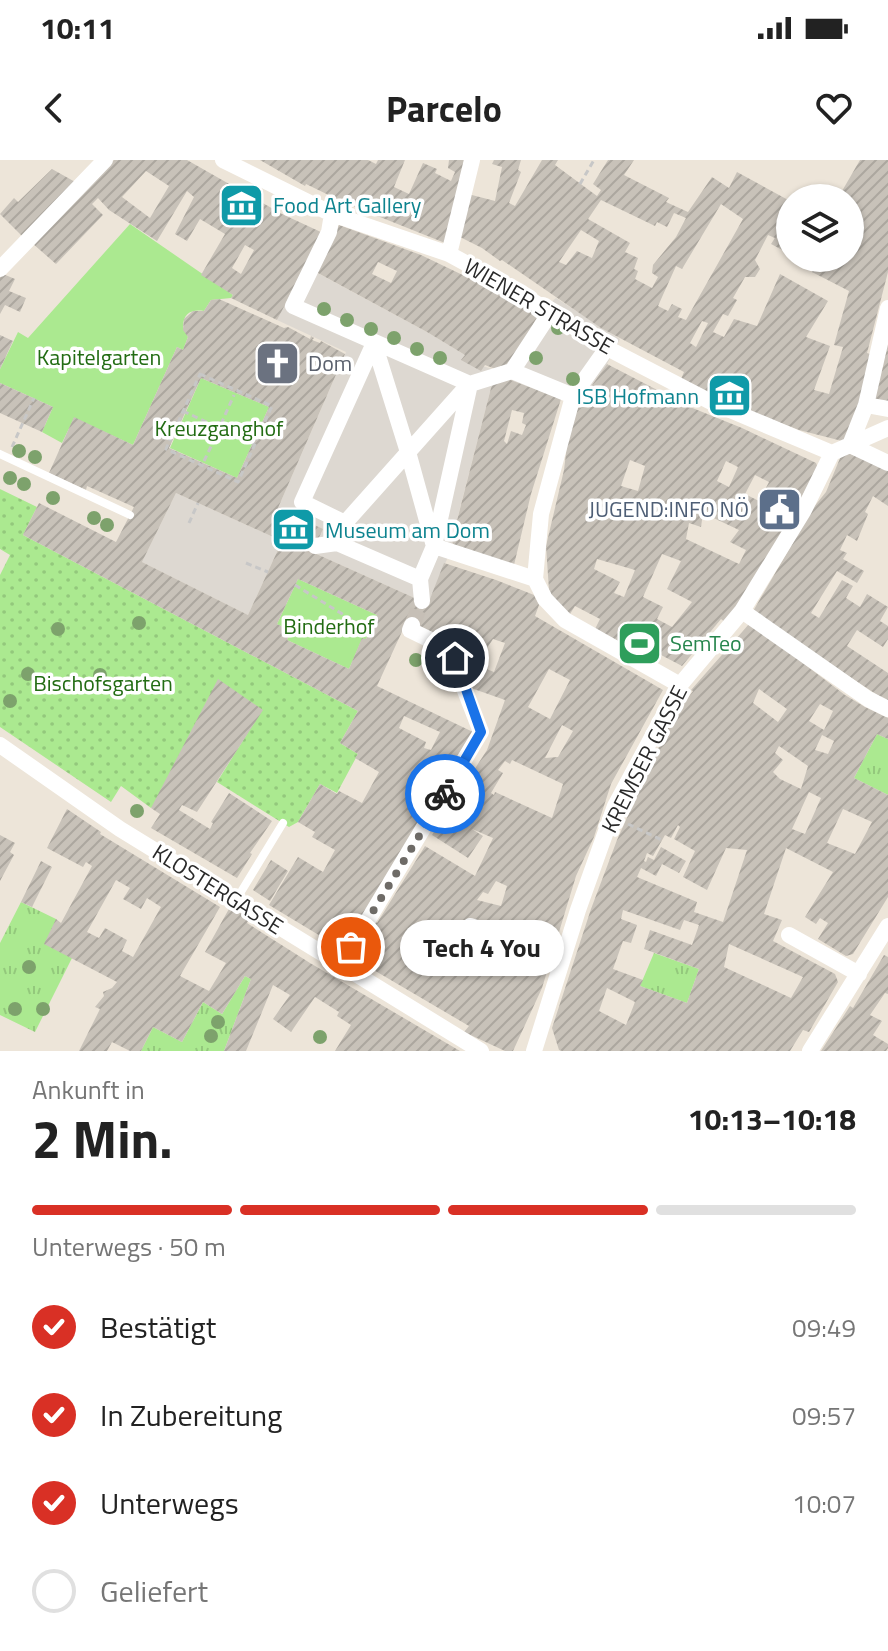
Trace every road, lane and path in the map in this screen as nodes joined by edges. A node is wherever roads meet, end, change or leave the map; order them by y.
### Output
1 (105, 160) edge
2 (223, 160) edge
3 (472, 160) edge
4 (594, 160) edge
5 (580, 184) dead end
6 (332, 214) junction
7 (449, 254) junction
8 (0, 269) edge
9 (888, 308) edge
10 (550, 313) junction
11 (374, 343) junction
12 (607, 348) junction
13 (512, 371) junction
14 (470, 384) junction
15 (234, 395) dead end
16 (34, 398) dead end
17 (573, 398) junction
18 (866, 405) junction
19 (888, 409) edge
20 (183, 411) junction
21 (221, 424) junction
22 (215, 426) junction
23 (224, 430) junction
24 (218, 432) junction
25 (886, 434) edge
26 (255, 444) junction
27 (850, 445) junction
28 (408, 452) junction
29 (832, 453) junction
30 (4, 456) edge
31 (204, 461) dead end
32 (888, 463) edge
33 (198, 503) dead end
34 (130, 515) dead end
35 (189, 523) dead end
36 (345, 523) junction
37 (337, 543) junction
38 (315, 546) tunnel mouth
39 (434, 546) junction
40 (246, 563) dead end
41 (268, 572) dead end
42 (420, 579) junction
43 (535, 579) junction
44 (295, 585) dead end
45 (422, 601) tunnel mouth
46 (742, 611) junction
47 (412, 625) dead end
48 (370, 631) dead end
49 (680, 685) junction
50 (888, 709) edge
51 (2, 750) edge
52 (612, 816) junction
53 (283, 823) dead end
54 (664, 841) dead end
55 (236, 900) junction
56 (470, 926) dead end
57 (888, 926) edge
58 (789, 935) dead end
59 (564, 953) junction
60 (341, 965) junction
61 (859, 974) junction
62 (481, 1051) edge
63 (534, 1051) edge
64 (810, 1051) edge

1 - 8 street
2 - 6 street, WIENER STRASSE
3 - 7 street
4 - 5 path
6 - 7 street, WIENER STRASSE
6 - 11 street
7 - 10 street, WIENER STRASSE
9 - 18 street
10 - 12 street, WIENER STRASSE
10 - 13 street
11 - 14 street
11 - 28 street
11 - 36 street
12 - 17 street
12 - 29 street, WIENER STRASSE
13 - 14 street
13 - 17 street
14 - 28 street
14 - 39 street
15 - 21 path
16 - 30 path
17 - 43 street
18 - 19 street
18 - 25 street
18 - 27 street
20 - 22 path
20 - 26 path
20 - 26 path
21 - 22 path
21 - 23 path
22 - 24 path
23 - 24 path
23 - 26 path
24 - 31 path
25 - 27 street
27 - 29 street
27 - 32 street
28 - 36 street
28 - 39 street
29 - 46 street, KREMSER GASSE
30 - 34 lane
33 - 35 path
36 - 37 street
37 - 38 street
37 - 42 street
39 - 42 street
39 - 43 street
40 - 41 path
42 - 45 street
43 - 49 street
44 - 48 path
46 - 49 street, KREMSER GASSE
46 - 50 street
47 - 60 street
49 - 52 street, KREMSER GASSE
51 - 55 street, KLOSTERGASSE
52 - 54 path
52 - 59 street, KREMSER GASSE
53 - 55 lane
55 - 60 street, KLOSTERGASSE
56 - 59 street
57 - 61 street
58 - 61 street
59 - 63 street, KREMSER GASSE
60 - 62 street, KLOSTERGASSE
61 - 64 street

